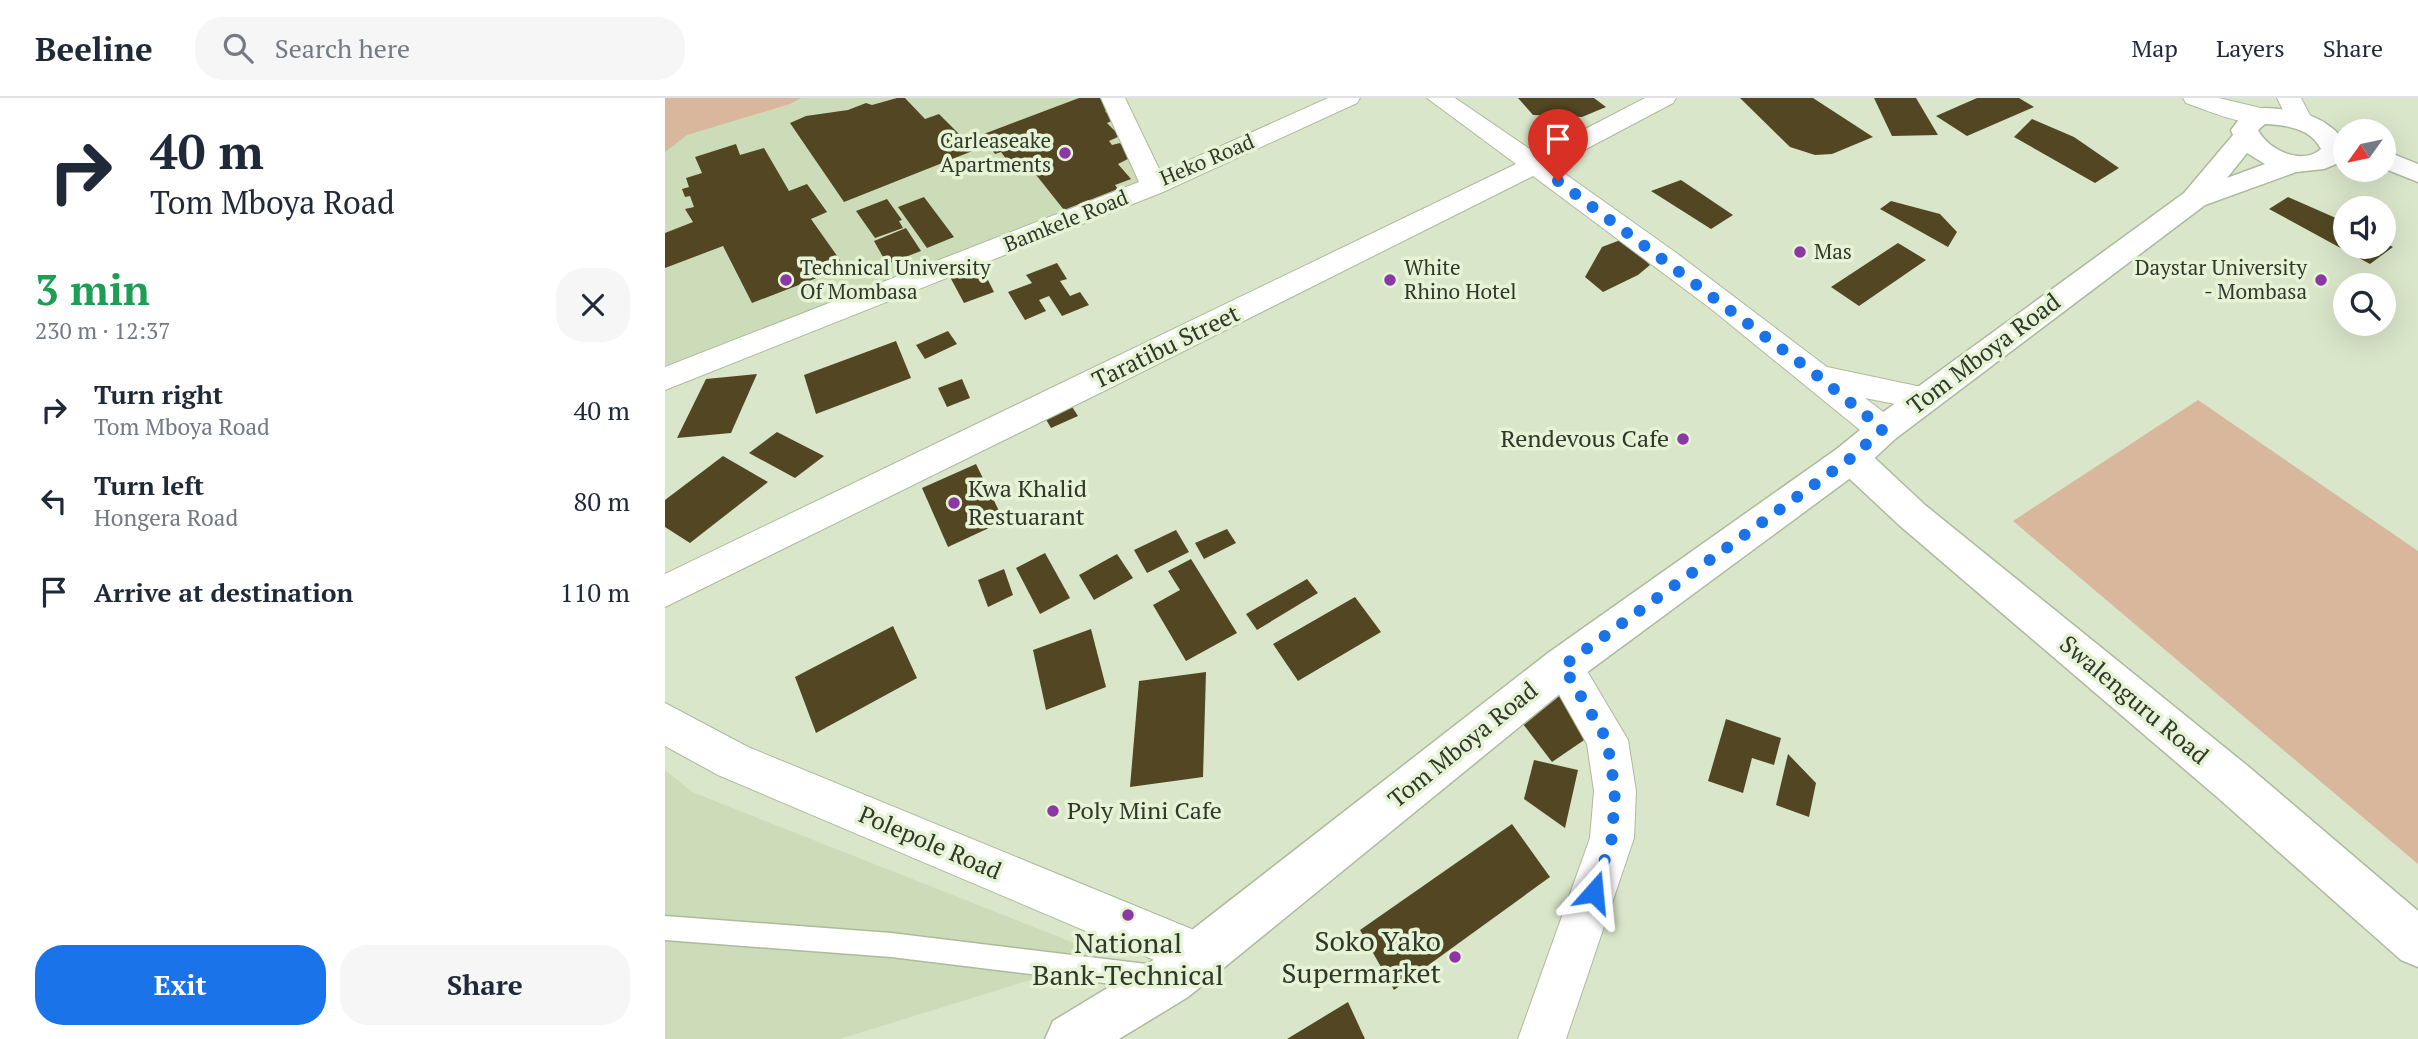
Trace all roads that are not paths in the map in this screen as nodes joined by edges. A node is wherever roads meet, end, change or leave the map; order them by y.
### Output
1 (1113, 98) edge
2 (1347, 98) edge
3 (1439, 98) edge
4 (1664, 98) edge
5 (2195, 98) edge
6 (2269, 110) edge
7 (2301, 115) edge
8 (2246, 138) junction
9 (2333, 142) edge
10 (2333, 157) edge
11 (2295, 163) junction
12 (2396, 164) edge
13 (1537, 165) junction
14 (2396, 171) edge
15 (2418, 175) edge
16 (1154, 186) junction
17 (2194, 199) junction
18 (1819, 377) junction
19 (665, 379) edge
20 (1925, 398) junction
21 (1883, 429) junction
22 (1851, 458) junction
23 (665, 591) edge
24 (1563, 666) junction
25 (665, 722) edge
26 (665, 928) edge
27 (2418, 943) edge
28 (1184, 967) junction
29 (1071, 1039) edge
30 (1542, 1039) edge

1 - 16 street, Heko Road
2 - 16 street, Heko Road
3 - 13 street
4 - 13 street, Taratibu Street
5 - 6 street
6 - 7 main road
6 - 8 main road
7 - 9 main road
8 - 11 main road
8 - 17 main road
10 - 11 main road
11 - 17 main road
12 - 15 main road
13 - 18 street
13 - 23 street, Taratibu Street
14 - 15 main road
16 - 19 street, Bamkele Road
17 - 20 main road, Tom Mboya Road
18 - 20 street
18 - 21 street
20 - 21 main road, Tom Mboya Road
21 - 22 main road, Tom Mboya Road
22 - 24 main road, Tom Mboya Road
22 - 27 main road, Swalenguru Road
24 - 28 main road, Tom Mboya Road
24 - 30 street
25 - 28 street, Polepole Road
26 - 28 lane
28 - 29 main road, Tom Mboya Road

